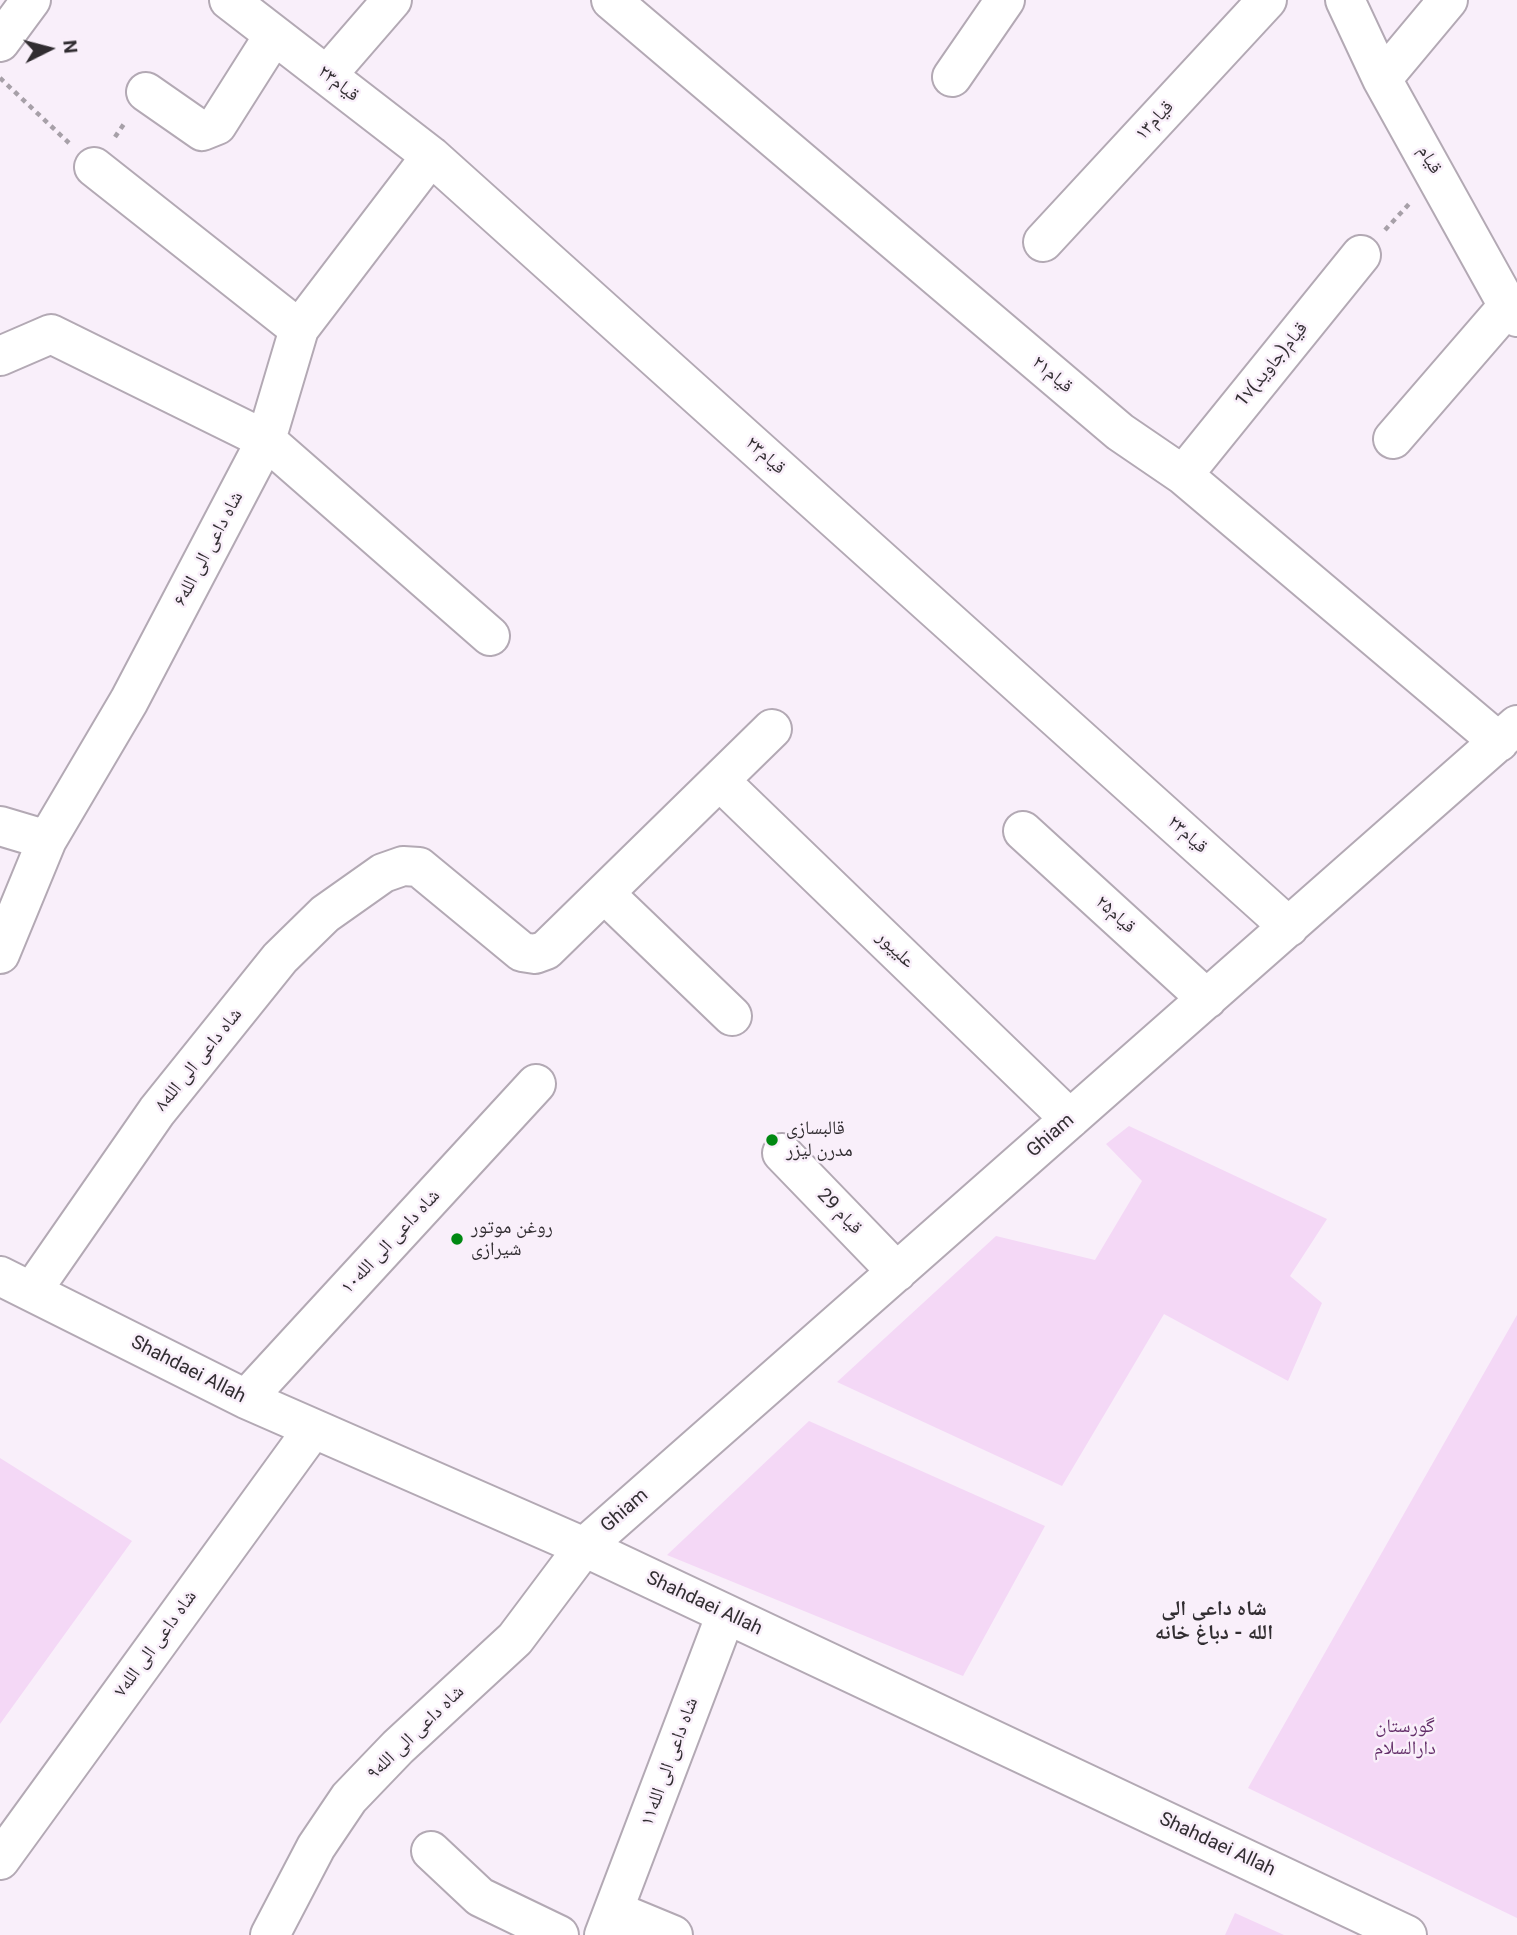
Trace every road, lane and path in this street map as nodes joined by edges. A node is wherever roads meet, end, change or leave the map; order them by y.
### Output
1 (32, 0) edge
2 (229, 0) edge
3 (391, 0) edge
4 (611, 0) edge
5 (1005, 0) edge
6 (1267, 0) edge
7 (1345, 0) edge
8 (1448, 0) edge
9 (274, 35) junction
10 (0, 42) edge
11 (327, 75) junction
12 (952, 77) dead end
13 (0, 78) edge
14 (1382, 79) junction
15 (146, 92) joint
16 (431, 156) junction
17 (94, 167) junction
18 (1437, 174) junction
19 (1043, 242) dead end
20 (1361, 255) joint
21 (1513, 312) edge
22 (299, 329) junction
23 (0, 356) edge
24 (1393, 439) dead end
25 (266, 440) junction
26 (1183, 475) junction
27 (490, 636) dead end
28 (772, 729) dead end
29 (1508, 734) edge
30 (720, 781) junction
31 (0, 826) edge
32 (1023, 831) dead end
33 (47, 840) junction
34 (606, 895) junction
35 (1289, 927) junction
36 (0, 954) edge
37 (1207, 999) junction
38 (732, 1016) dead end
39 (536, 1084) dead end
40 (1070, 1119) junction
41 (782, 1153) dead end
42 (897, 1272) junction
43 (16, 1284) edge
44 (246, 1399) junction
45 (313, 1429) junction
46 (584, 1547) junction
47 (726, 1614) junction
48 (431, 1851) dead end
49 (0, 1860) edge
50 (610, 1923) edge
51 (270, 1935) edge
52 (559, 1935) edge
53 (673, 1935) edge
54 (1408, 1935) edge

1 - 10 street
2 - 9 street, قیام۲۳
3 - 11 street
4 - 26 street, قیام۲۱
5 - 12 street
6 - 19 street, قیام۱۳
7 - 14 street, قیام
8 - 14 street
9 - 11 street, قیام۲۳
9 - 15 street
11 - 16 street, قیام۲۳
13 - 17 path
14 - 18 street, قیام
15 - 17 path
16 - 22 street, شاه داعی الی الله۶
16 - 35 street, قیام۲۳
17 - 22 street
18 - 20 path
18 - 21 street, قیام
20 - 26 street, قیام(جاوید)1۷
21 - 24 street
22 - 25 street, شاه داعی الی الله۶
23 - 25 street
25 - 27 street
25 - 33 street, شاه داعی الی الله۶
26 - 29 street, قیام۲۱
28 - 30 street
29 - 35 street, Ghiam
30 - 34 street
30 - 40 street, علیپور
31 - 33 street
32 - 37 street, قیام۲۵
33 - 36 street, شاه داعی الی الله۶
34 - 38 street
34 - 43 street, شاه داعی الی الله۸
35 - 37 street, Ghiam
37 - 40 street, Ghiam
39 - 44 street, شاه داعی الی الله۱۰
40 - 42 street, Ghiam
41 - 42 street, قیام 29
42 - 46 street, Ghiam
43 - 44 street, Shahdaei Allah
44 - 45 street, Shahdaei Allah
45 - 46 street, Shahdaei Allah
45 - 49 street, شاه داعی الی الله۷
46 - 47 street, Shahdaei Allah
46 - 51 street, شاه داعی الی الله۹
47 - 50 street, شاه داعی الی الله۱۱
47 - 54 street, Shahdaei Allah
48 - 52 street
50 - 53 street

